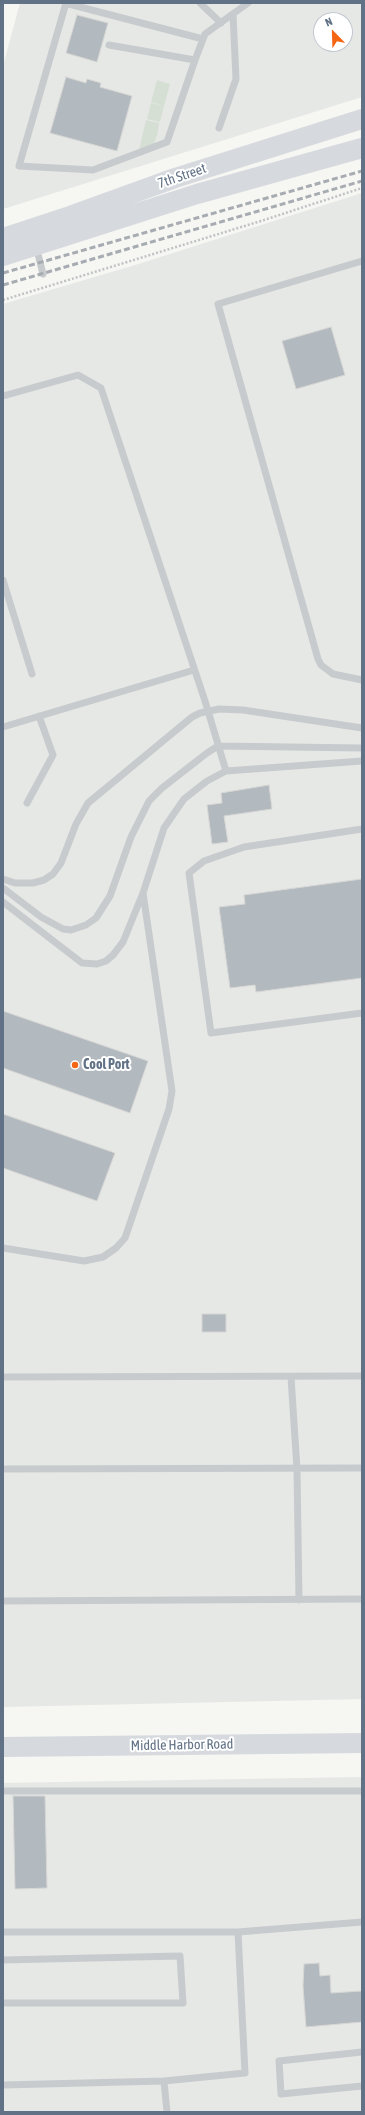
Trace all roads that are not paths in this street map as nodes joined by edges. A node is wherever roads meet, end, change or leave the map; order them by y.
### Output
1 (65, 3) edge
2 (200, 3) edge
3 (248, 3) edge
4 (233, 14) junction
5 (221, 23) junction
6 (203, 39) junction
7 (108, 45) dead end
8 (195, 60) junction
9 (362, 119) edge
10 (219, 128) dead end
11 (362, 148) edge
12 (3, 238) edge
13 (36, 246) junction
14 (3, 256) edge
15 (362, 261) edge
16 (43, 274) dead end
17 (3, 396) edge
18 (3, 580) edge
19 (194, 670) junction
20 (32, 674) dead end
21 (362, 680) edge
22 (207, 711) junction
23 (39, 716) junction
24 (3, 727) edge
25 (362, 728) edge
26 (218, 746) junction
27 (362, 748) edge
28 (362, 761) edge
29 (226, 771) junction
30 (27, 803) dead end
31 (362, 829) edge
32 (3, 879) edge
33 (3, 888) edge
34 (143, 893) junction
35 (3, 902) edge
36 (362, 1013) edge
37 (3, 1248) edge
38 (362, 1376) edge
39 (3, 1377) edge
40 (292, 1377) junction
41 (362, 1468) edge
42 (3, 1469) edge
43 (297, 1469) junction
44 (362, 1599) edge
45 (299, 1600) junction
46 (3, 1601) edge
47 (362, 1743) edge
48 (3, 1747) edge
49 (3, 1791) edge
50 (362, 1791) edge
51 (362, 1922) edge
52 (3, 1932) edge
53 (238, 1932) junction
54 (3, 1960) edge
55 (3, 2003) edge
56 (362, 2052) edge
57 (164, 2081) junction
58 (3, 2085) edge
59 (362, 2086) edge
60 (167, 2112) edge

1 - 6 lane
1 - 8 lane
2 - 5 lane
3 - 4 lane
4 - 5 lane
4 - 10 lane
5 - 6 lane
6 - 8 lane
7 - 8 lane
9 - 12 main road, 7th Street
11 - 13 main road, 7th Street
13 - 14 main road, 7th Street
13 - 16 lane
15 - 21 lane
17 - 19 lane
18 - 20 lane
19 - 22 lane
19 - 23 lane
22 - 25 lane
22 - 26 lane
22 - 32 lane
23 - 24 lane
23 - 30 lane
26 - 27 lane
26 - 29 lane
26 - 33 lane
28 - 29 lane
29 - 34 lane
31 - 36 lane
34 - 35 lane
34 - 37 lane
38 - 40 lane
39 - 40 lane
40 - 43 lane
41 - 43 lane
42 - 43 lane
43 - 45 lane
44 - 45 lane
45 - 46 lane
47 - 48 main road, Middle Harbor Road
49 - 50 lane
51 - 53 lane
52 - 53 lane
53 - 57 lane
54 - 55 lane
56 - 59 lane
57 - 58 lane
57 - 60 lane

